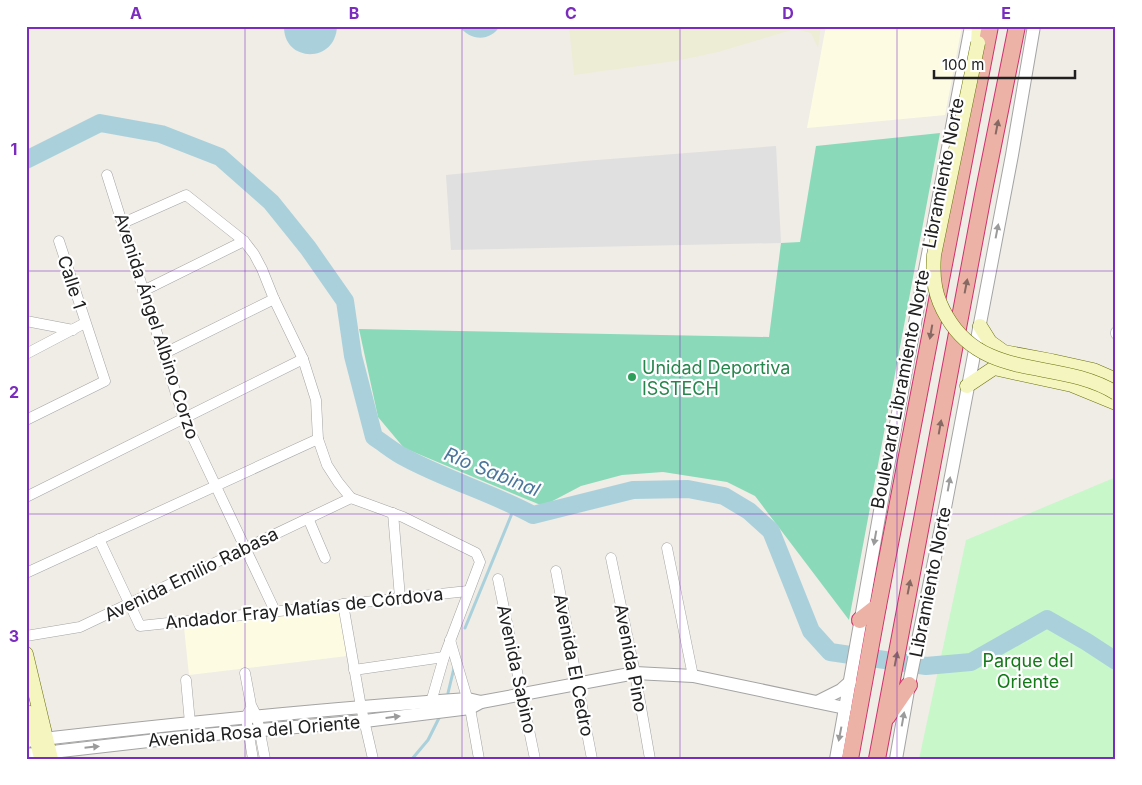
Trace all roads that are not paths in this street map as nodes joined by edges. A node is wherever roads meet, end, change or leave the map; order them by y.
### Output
1 (971, 26) edge
2 (979, 26) edge
3 (990, 26) edge
4 (1017, 26) edge
5 (1034, 26) edge
6 (107, 175) dead end
7 (123, 223) junction
8 (59, 241) dead end
9 (244, 241) junction
10 (143, 291) junction
11 (274, 299) junction
12 (26, 321) edge
13 (85, 323) junction
14 (980, 326) junction
15 (73, 330) junction
16 (26, 354) edge
17 (163, 354) junction
18 (304, 359) junction
19 (1116, 380) edge
20 (967, 386) junction
21 (1116, 393) edge
22 (1116, 403) edge
23 (184, 419) junction
24 (26, 420) edge
25 (318, 439) junction
26 (214, 486) junction
27 (26, 498) edge
28 (351, 498) junction
29 (393, 513) junction
30 (308, 518) junction
31 (99, 539) junction
32 (246, 548) junction
33 (667, 548) dead end
34 (325, 558) dead end
35 (611, 558) dead end
36 (556, 571) dead end
37 (26, 573) edge
38 (498, 579) dead end
39 (468, 591) junction
40 (400, 598) junction
41 (129, 604) junction
42 (343, 604) junction
43 (275, 612) junction
44 (864, 627) junction
45 (26, 636) edge
46 (450, 639) junction
47 (26, 654) edge
48 (444, 657) junction
49 (354, 670) junction
50 (245, 673) dead end
51 (635, 673) junction
52 (693, 676) junction
53 (855, 679) junction
54 (186, 680) dead end
55 (910, 682) junction
56 (579, 684) junction
57 (523, 694) junction
58 (26, 696) edge
59 (816, 702) junction
60 (473, 703) junction
61 (430, 707) junction
62 (361, 708) junction
63 (845, 708) junction
64 (884, 720) junction
65 (364, 721) junction
66 (190, 723) junction
67 (253, 724) junction
68 (39, 750) edge
69 (253, 759) edge
70 (265, 759) edge
71 (373, 759) edge
72 (479, 759) edge
73 (535, 759) edge
74 (592, 759) edge
75 (650, 759) edge
76 (836, 759) edge
77 (850, 759) edge
78 (877, 759) edge
79 (896, 759) edge

1 -> 44 street, Libramiento Norte
2 - 21 main road, bridge
3 -> 44 highway, Boulevard Libramiento Norte
64 -> 4 highway
14 -> 5 street, Libramiento Norte
6 - 7 street, Avenida Ángel Albino Corzo
7 - 9 street
7 - 10 street, Avenida Ángel Albino Corzo
8 - 13 street, Calle 1
9 - 10 street
9 - 11 street
10 - 17 street, Avenida Ángel Albino Corzo
11 - 17 street
11 - 18 street
12 - 15 street
13 - 15 street, Calle 1
13 - 24 street, Calle 1
14 - 19 main road
14 - 20 street, Libramiento Norte
15 - 16 street, Calle 1
17 - 23 street, Avenida Ángel Albino Corzo
18 - 23 street
18 - 25 street
20 - 22 main road
55 -> 20 street, Libramiento Norte
23 - 26 street, Avenida Ángel Albino Corzo
23 - 27 street
25 - 26 street
25 - 28 street
26 - 31 street
26 - 32 street, Avenida Ángel Albino Corzo
28 - 29 street
28 - 30 street, Avenida Emilio Rabasa
29 - 39 street
29 - 40 street
30 - 32 street, Avenida Emilio Rabasa
30 - 34 street
31 - 37 street
31 - 41 street
32 - 41 street, Avenida Emilio Rabasa
32 - 43 street, Avenida Ángel Albino Corzo
33 - 52 street
35 - 51 street, Avenida Pino
36 - 56 street, Avenida El Cedro
38 - 57 street, Avenida Sabino
39 - 40 street, Andador Fray Matías de Córdova
39 - 46 street
40 - 42 street, Andador Fray Matías de Córdova
41 - 43 street, Andador Fray Matías de Córdova
41 - 45 street, Avenida Emilio Rabasa
42 - 43 street, Andador Fray Matías de Córdova
42 - 49 street
44 - 53 highway, Boulevard Libramiento Norte
46 - 48 street
46 - 60 street
47 - 68 main road
48 - 49 street
48 - 61 street
49 - 62 street
50 - 67 street
51 - 52 street, Avenida Rosa del Oriente
51 - 56 street, Avenida Rosa del Oriente
51 - 75 street, Avenida Pino
52 - 59 street, Avenida Rosa del Oriente
53 - 59 street
53 - 63 street
53 - 77 highway, Boulevard Libramiento Norte
54 - 66 street
55 - 64 highway
79 -> 55 street, Libramiento Norte
56 - 57 street, Avenida Rosa del Oriente
56 - 74 street, Avenida El Cedro
57 - 60 street, Avenida Rosa del Oriente
57 - 73 street, Avenida Sabino
58 - 68 main road
59 - 63 street, Avenida Rosa del Oriente
60 - 61 street, Avenida Rosa del Oriente
60 - 72 street
61 - 62 street, Avenida Rosa del Oriente
65 -> 61 street, Avenida Rosa del Oriente
62 - 65 street
62 - 67 street, Avenida Rosa del Oriente
63 -> 76 street
64 - 78 highway
65 - 67 street, Avenida Rosa del Oriente
65 - 71 street
66 - 67 street, Avenida Rosa del Oriente
66 - 68 street, Avenida Rosa del Oriente
68 -> 67 street, Avenida Rosa del Oriente
67 - 69 street
67 - 70 street

